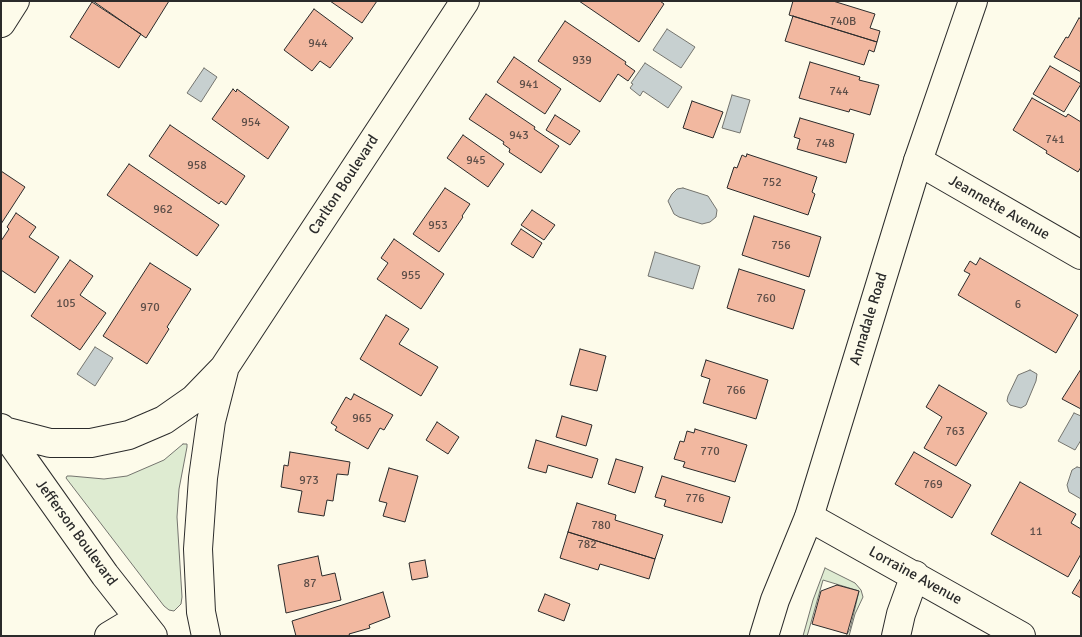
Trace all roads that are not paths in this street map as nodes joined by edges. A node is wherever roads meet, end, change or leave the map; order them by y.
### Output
1 (15, 1) edge
2 (465, 1) edge
3 (973, 1) edge
4 (1, 22) edge
5 (918, 161) junction
6 (1081, 255) edge
7 (224, 368) junction
8 (3, 430) edge
9 (808, 517) junction
10 (915, 575) junction
11 (146, 627) edge
12 (109, 636) edge
13 (206, 636) edge
14 (764, 636) edge
15 (896, 636) edge
16 (1021, 636) edge

1 - 4 street
2 - 7 street, Carlton Boulevard
3 - 5 street, Annadale Road
5 - 6 street, Jeannette Avenue
5 - 9 street, Annadale Road
7 - 8 street, Carlton Boulevard
7 - 13 street, Carlton Boulevard
8 - 11 street, Jefferson Boulevard
9 - 10 street, Lorraine Avenue
9 - 14 street, Annadale Road
10 - 15 street
10 - 16 street, Lorraine Avenue
11 - 12 street

